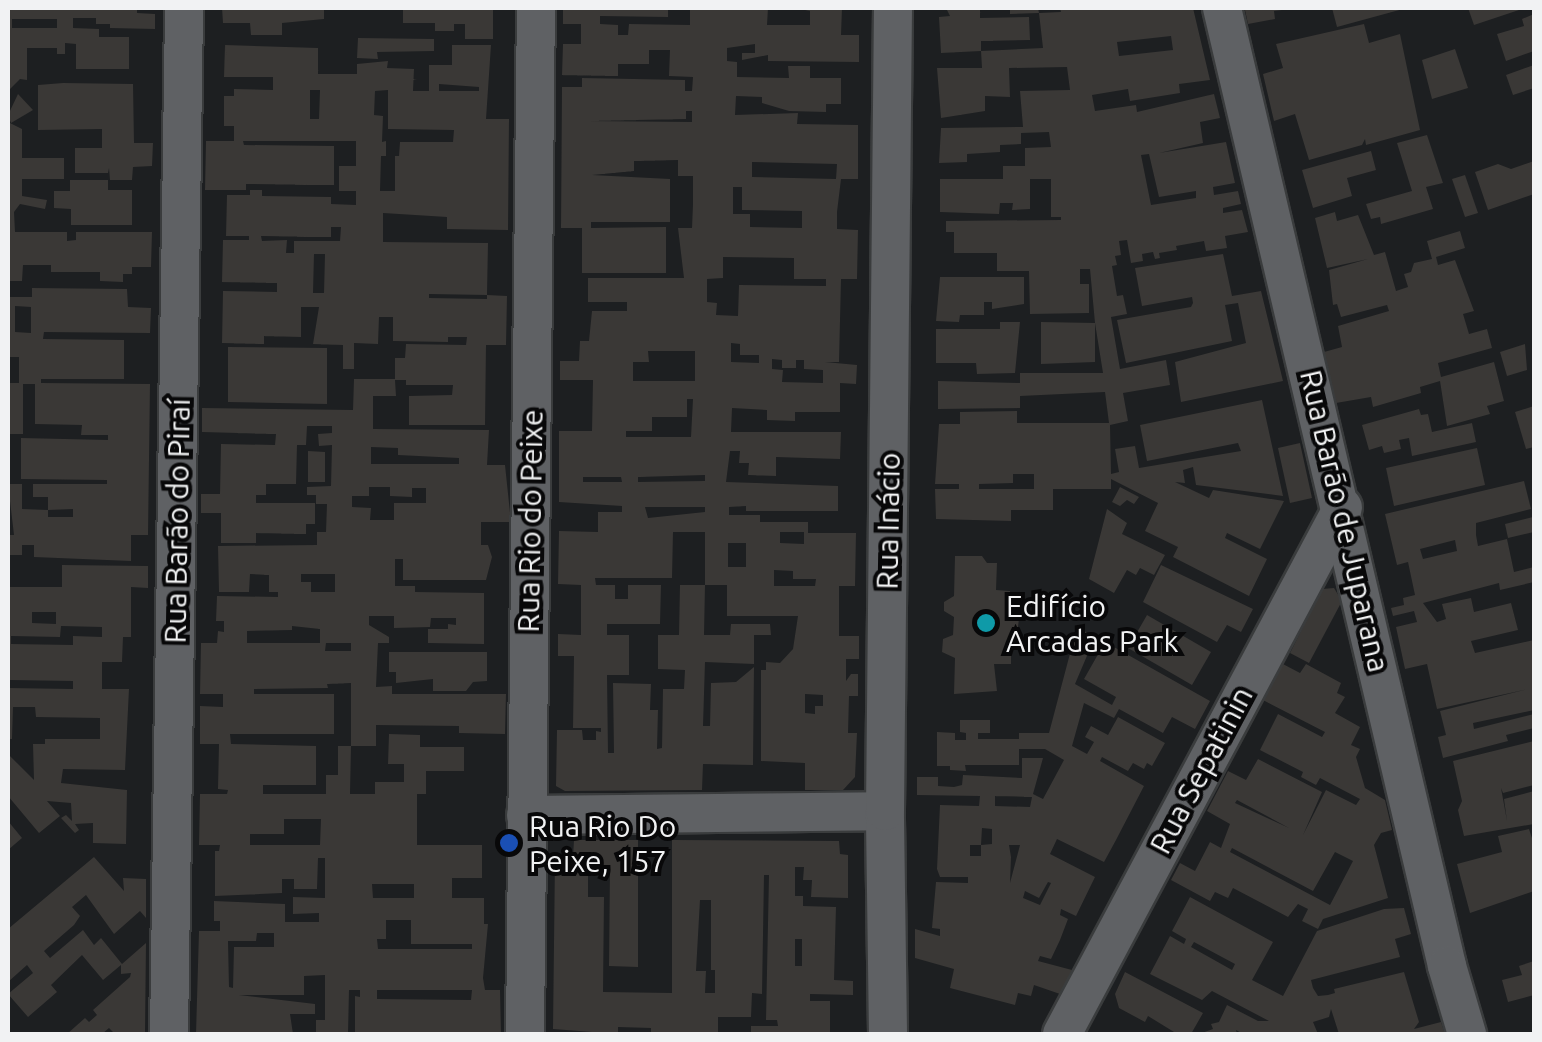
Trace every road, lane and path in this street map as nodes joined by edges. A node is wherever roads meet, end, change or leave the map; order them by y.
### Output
1 (184, 8) edge
2 (536, 8) edge
3 (894, 8) edge
4 (1222, 8) edge
5 (1342, 507) junction
6 (885, 811) junction
7 (526, 815) junction
8 (1085, 1018) edge
9 (169, 1034) edge
10 (525, 1034) edge
11 (888, 1034) edge
12 (1062, 1034) edge
13 (1468, 1034) edge

1 - 9 street, Rua Barão do Piraí
2 - 7 street, Rua Rio do Peixe
3 - 6 street, Rua Inácio
4 - 5 street, Rua Barão de Juparana
5 - 8 street, Rua Sepatinin
5 - 13 street, Rua Barão de Juparana
6 - 7 street
6 - 11 street, Rua Inácio
7 - 10 street, Rua Rio do Peixe
8 - 12 street, Rua Sepatinin

